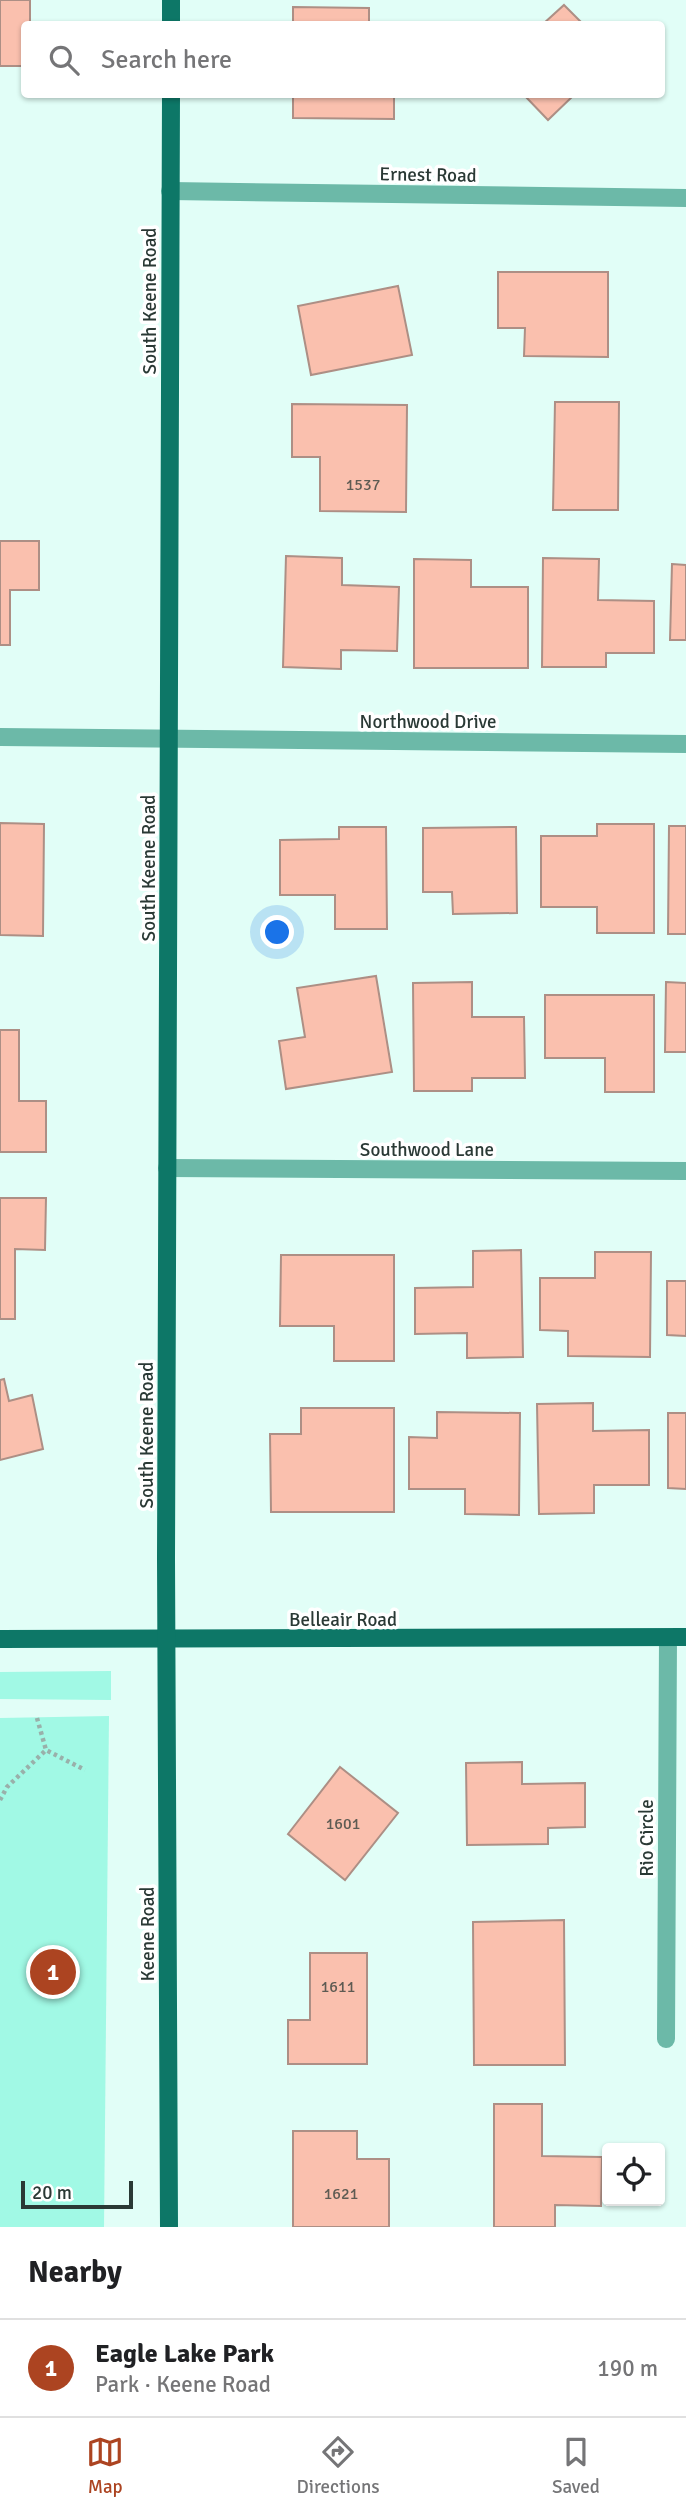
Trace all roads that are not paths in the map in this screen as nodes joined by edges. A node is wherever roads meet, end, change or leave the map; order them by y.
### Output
1 (172, 0) edge
2 (171, 21) edge
3 (171, 98) edge
4 (170, 191) junction
5 (686, 198) edge
6 (0, 737) edge
7 (170, 740) junction
8 (686, 744) edge
9 (167, 1168) junction
10 (686, 1171) edge
11 (677, 1637) edge
12 (0, 1639) edge
13 (166, 1641) junction
14 (666, 2039) dead end
15 (169, 2227) edge

1 - 2 main road
3 - 4 main road, South Keene Road
4 - 5 street, Ernest Road
4 - 7 main road, South Keene Road
6 - 7 street, Northwood Drive
7 - 8 street, Northwood Drive
7 - 9 main road, South Keene Road
9 - 10 street, Southwood Lane
9 - 13 main road, South Keene Road
11 - 13 main road, Belleair Road
11 - 14 street, Rio Circle
12 - 13 main road, Belleair Road
13 - 15 main road, Keene Road

